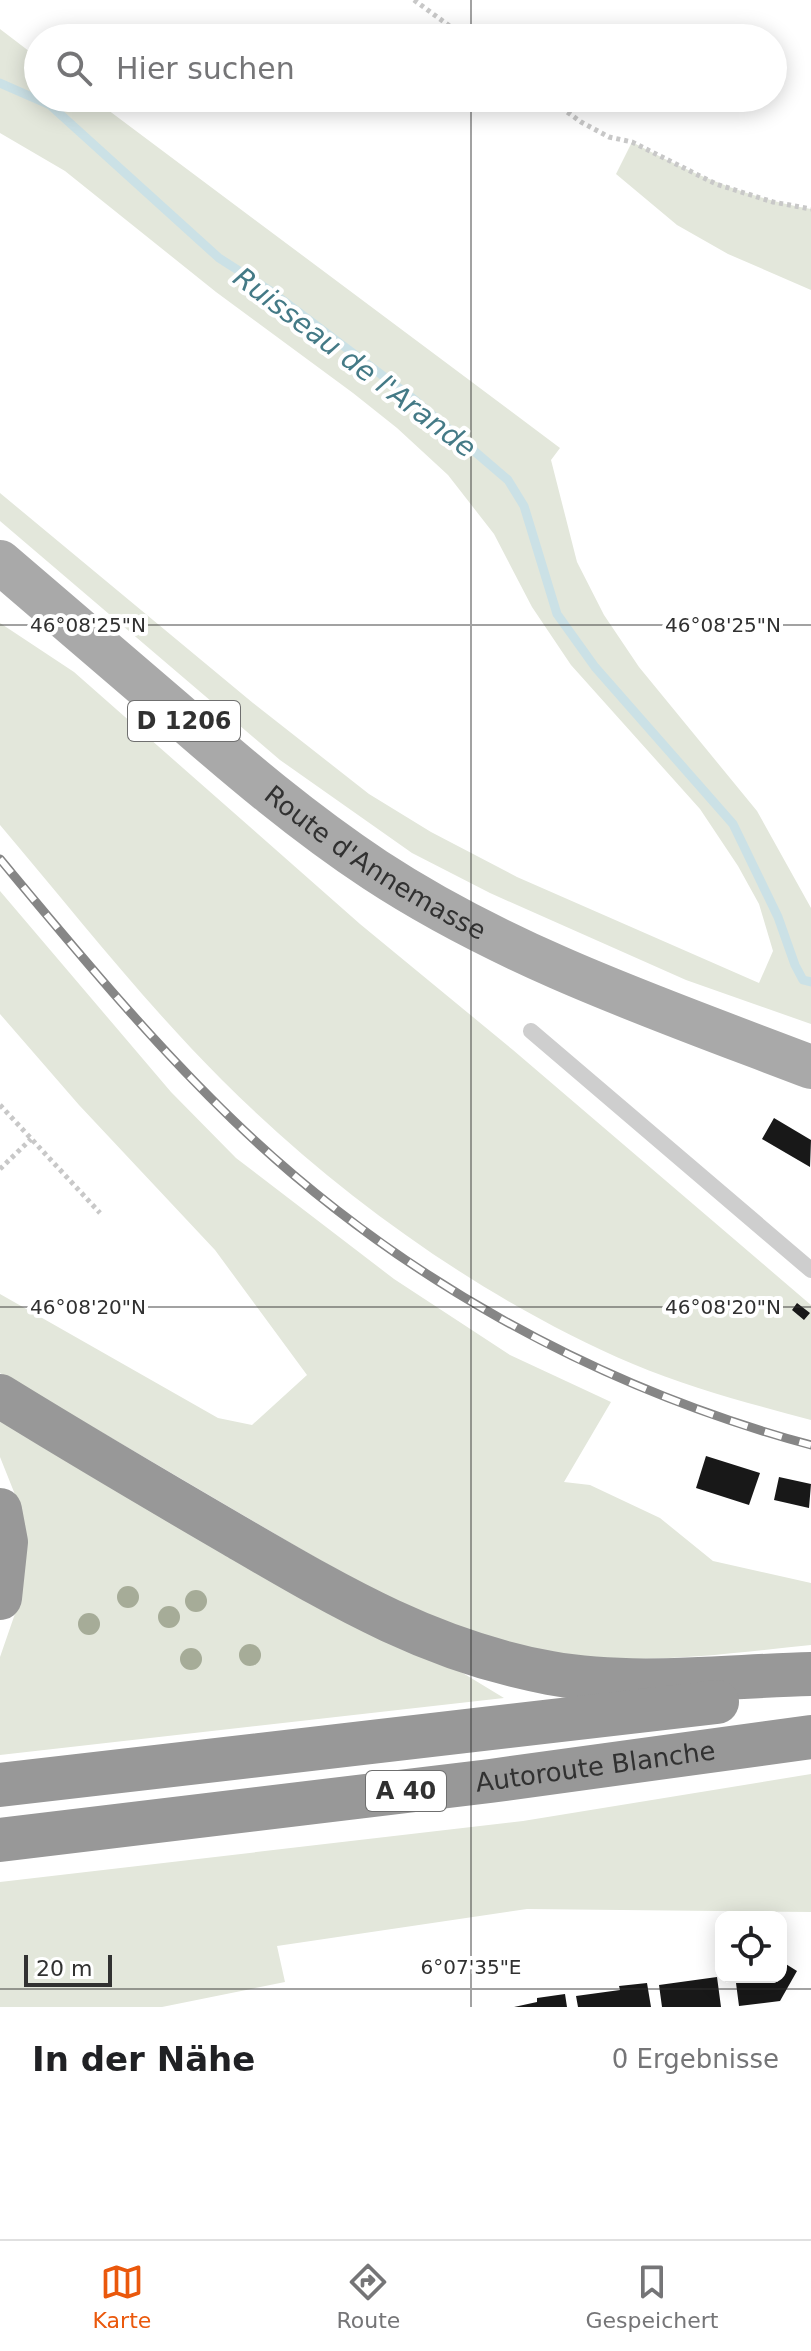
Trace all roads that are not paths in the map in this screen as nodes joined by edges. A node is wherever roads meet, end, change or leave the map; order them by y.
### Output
1 (0, 562) edge
2 (531, 1031) dead end
3 (811, 1067) edge
4 (811, 1270) edge
5 (0, 1396) edge
6 (0, 1510) edge
7 (0, 1598) edge
8 (811, 1674) edge
9 (811, 1689) edge
10 (811, 1737) edge
11 (0, 1785) edge
12 (0, 1840) edge

1 - 3 main road, Route d'Annemasse / D 1206
2 - 4 lane
5 - 8 highway
6 - 7 highway
9 - 11 highway, Autoroute Blanche / A 40
10 - 12 highway, Autoroute Blanche / A 40

